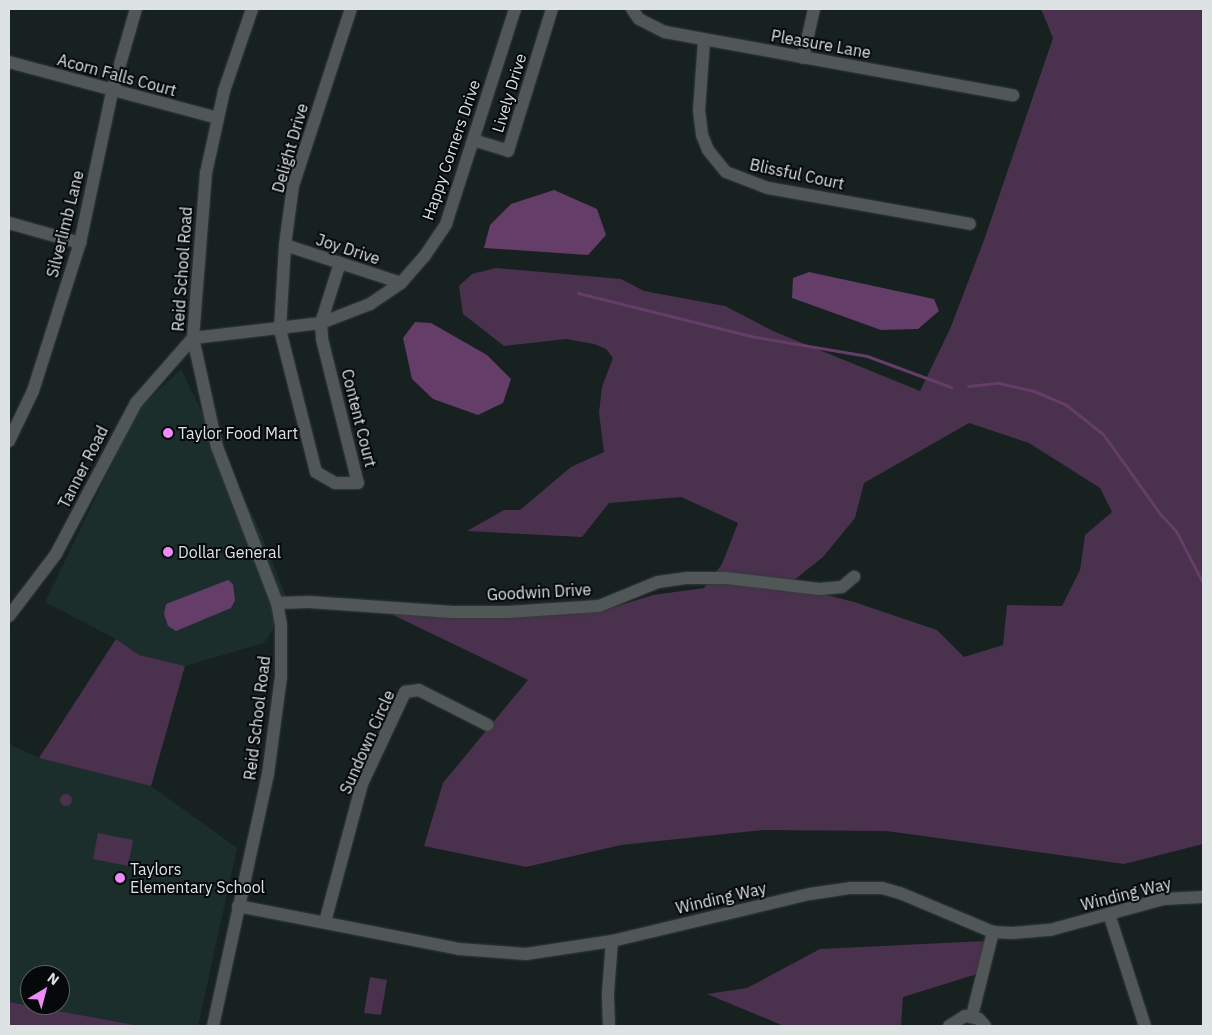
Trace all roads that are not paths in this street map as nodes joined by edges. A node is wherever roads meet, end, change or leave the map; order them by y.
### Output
1 (136, 9) edge
2 (252, 9) edge
3 (351, 9) edge
4 (516, 9) edge
5 (552, 9) edge
6 (632, 9) edge
7 (814, 9) edge
8 (704, 41) junction
9 (803, 58) junction
10 (9, 62) edge
11 (112, 92) junction
12 (1013, 95) dead end
13 (218, 118) junction
14 (473, 140) junction
15 (9, 223) edge
16 (970, 224) dead end
17 (80, 243) junction
18 (285, 245) junction
19 (340, 263) junction
20 (401, 283) junction
21 (321, 323) junction
22 (280, 330) junction
23 (193, 338) junction
24 (9, 442) edge
25 (854, 578) dead end
26 (277, 603) junction
27 (9, 616) edge
28 (488, 725) dead end
29 (1203, 897) edge
30 (238, 906) junction
31 (1109, 914) junction
32 (325, 922) junction
33 (993, 932) junction
34 (612, 941) junction
35 (972, 1016) junction
36 (214, 1026) edge
37 (610, 1026) edge
38 (949, 1026) edge
39 (985, 1026) edge
40 (1145, 1026) edge

1 - 11 street, Silverlimb Lane
2 - 13 street, Reid School Road
3 - 18 street, Delight Drive
4 - 14 street, Happy Corners Drive
5 - 14 street, Lively Drive
6 - 8 street, Pleasure Lane
7 - 9 street
8 - 9 street, Pleasure Lane
8 - 16 street, Blissful Court
9 - 12 street, Pleasure Lane
10 - 11 street, Acorn Falls Court
11 - 13 street, Acorn Falls Court
11 - 17 street, Silverlimb Lane
13 - 23 street, Reid School Road
14 - 20 street, Happy Corners Drive
15 - 17 street
17 - 24 street, Silverlimb Lane
18 - 19 street, Joy Drive
18 - 22 street, Delight Drive
19 - 20 street, Joy Drive
19 - 21 street
20 - 21 street, Happy Corners Drive
21 - 22 street, Happy Corners Drive
21 - 22 street, Content Court
22 - 23 street, Happy Corners Drive
23 - 26 street, Reid School Road
23 - 27 street, Tanner Road
25 - 26 street, Goodwin Drive
26 - 30 street, Reid School Road
28 - 32 street, Sundown Circle
29 - 31 street, Winding Way
30 - 32 street, Winding Way
30 - 36 street, Reid School Road
31 - 33 street, Winding Way
31 - 40 street
32 - 34 street, Winding Way
33 - 34 street, Winding Way
33 - 35 street
34 - 37 street
35 - 38 street
35 - 39 street

